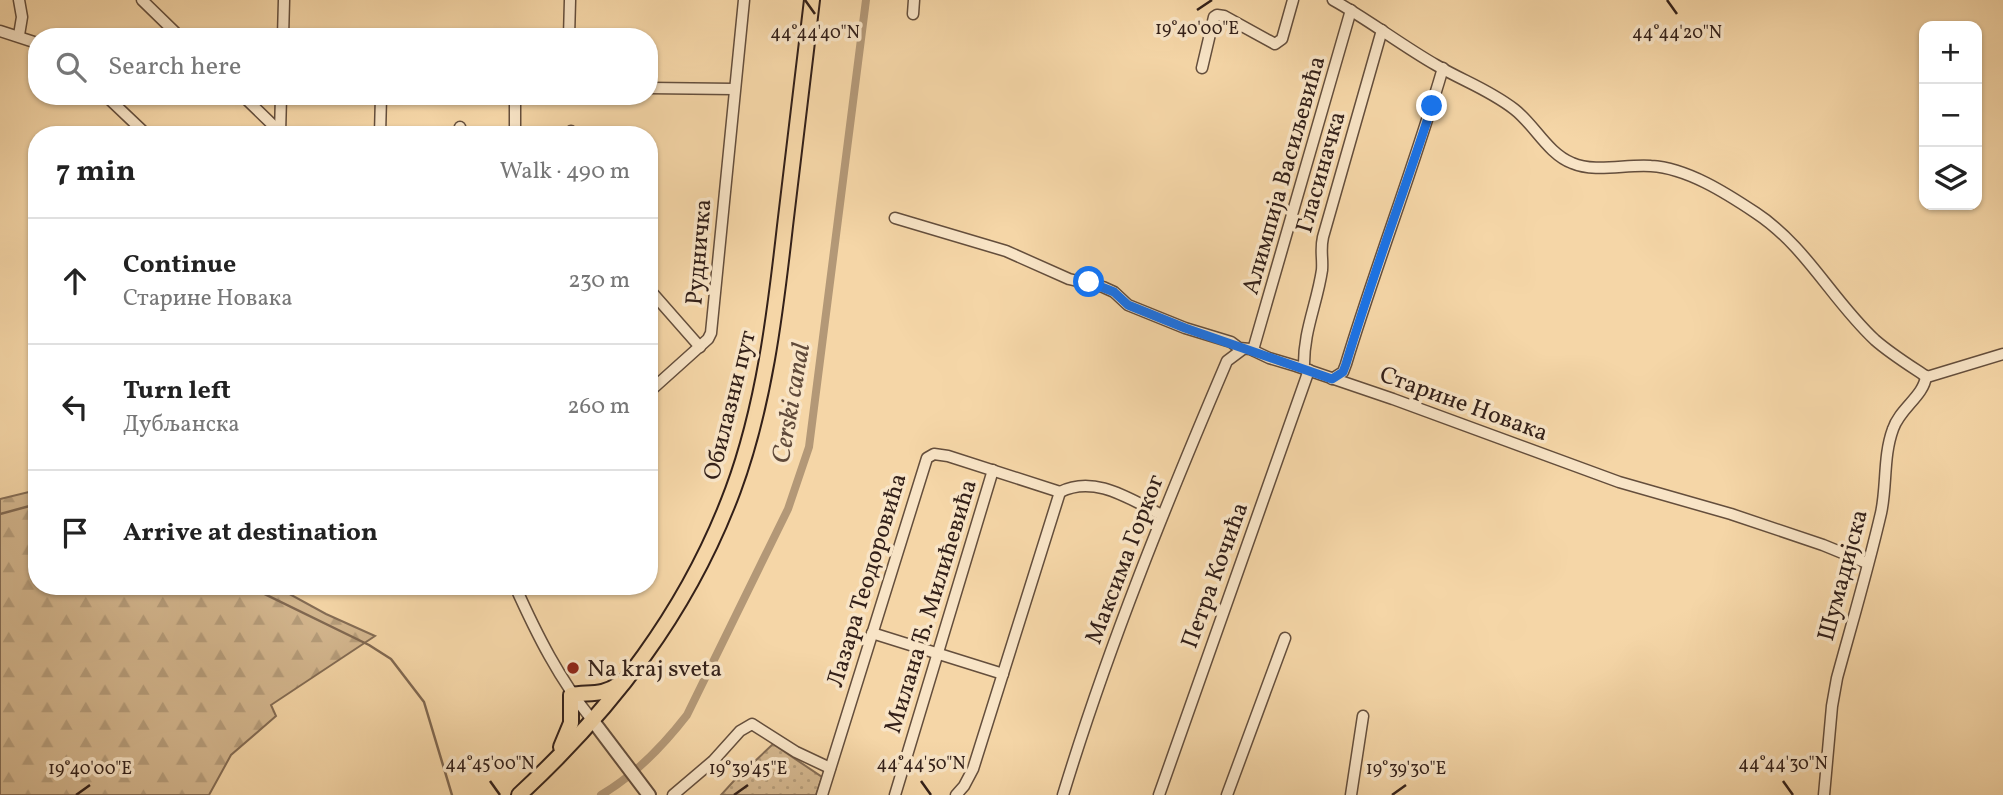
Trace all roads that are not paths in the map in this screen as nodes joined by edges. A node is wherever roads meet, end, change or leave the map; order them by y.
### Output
1 (19, 0) edge
2 (142, 0) edge
3 (284, 0) edge
4 (570, 0) edge
5 (744, 0) edge
6 (812, 0) edge
7 (914, 0) edge
8 (1293, 0) edge
9 (1333, 0) edge
10 (1351, 10) junction
11 (913, 14) dead end
12 (171, 28) edge
13 (283, 28) edge
14 (569, 28) edge
15 (1382, 30) junction
16 (0, 31) edge
17 (19, 35) junction
18 (28, 39) edge
19 (1202, 68) dead end
20 (1443, 68) junction
21 (658, 88) edge
22 (734, 89) junction
23 (115, 105) edge
24 (252, 105) edge
25 (281, 105) edge
26 (381, 105) edge
27 (515, 105) edge
28 (138, 126) edge
29 (273, 126) edge
30 (280, 126) edge
31 (380, 126) edge
32 (515, 126) edge
33 (895, 218) dead end
34 (658, 299) edge
35 (700, 346) junction
36 (1248, 349) junction
37 (2003, 354) edge
38 (1306, 369) junction
39 (1926, 376) junction
40 (1332, 379) junction
41 (658, 384) edge
42 (993, 470) junction
43 (1060, 492) junction
44 (1163, 515) junction
45 (1867, 563) junction
46 (519, 595) edge
47 (872, 633) junction
48 (1285, 638) dead end
49 (936, 653) junction
50 (1003, 674) junction
51 (629, 678) junction
52 (571, 695) junction
53 (1363, 716) dead end
54 (593, 721) junction
55 (559, 755) junction
56 (830, 768) junction
57 (648, 794) edge
58 (519, 795) edge
59 (673, 795) edge
60 (822, 795) edge
61 (895, 795) edge
62 (956, 795) edge
63 (1063, 795) edge
64 (1159, 795) edge
65 (1227, 795) edge
66 (1351, 795) edge
67 (1824, 795) edge

1 - 17 street
2 - 12 street
3 - 13 street
4 - 14 street
5 - 22 street, Рудничка
6 - 51 main road, Обилазни пут
7 - 11 street
8 - 19 street
9 - 10 street
10 - 15 street
10 - 36 street, Алимпија Васиљевића
15 - 20 street
15 - 38 street, Гласиначка
16 - 17 street
17 - 18 street
20 - 39 street
20 - 40 street
21 - 22 street
22 - 35 street, Рудничка
23 - 28 street
24 - 29 street
25 - 30 street
26 - 31 street
27 - 32 street
33 - 36 street, Старине Новака
34 - 35 street
35 - 41 street, Рудничка
36 - 38 street, Старине Новака
36 - 44 street, Максима Горког
37 - 39 street
38 - 40 street, Старине Новака
38 - 64 street, Петра Кочића
39 - 45 street, Шумадијска
40 - 45 street, Старине Новака
42 - 43 street, Лазара Теодоровића
42 - 47 street, Лазара Теодоровића
42 - 49 street, Милана Ђ. Милићевића
43 - 44 street
43 - 50 street
44 - 63 street, Максима Горког
45 - 67 street, Шумадијска
46 - 52 street
47 - 49 street
47 - 56 street, Лазара Теодоровића
48 - 65 street
49 - 50 street
49 - 61 street, Милана Ђ. Милићевића
50 - 62 street
51 - 52 main road
51 - 54 main road, Обилазни пут
52 - 54 street
52 - 55 main road
53 - 66 street
54 - 55 main road, Обилазни пут
54 - 57 street
55 - 58 main road, Обилазни пут
56 - 59 street
56 - 60 street, Лазара Теодоровића

